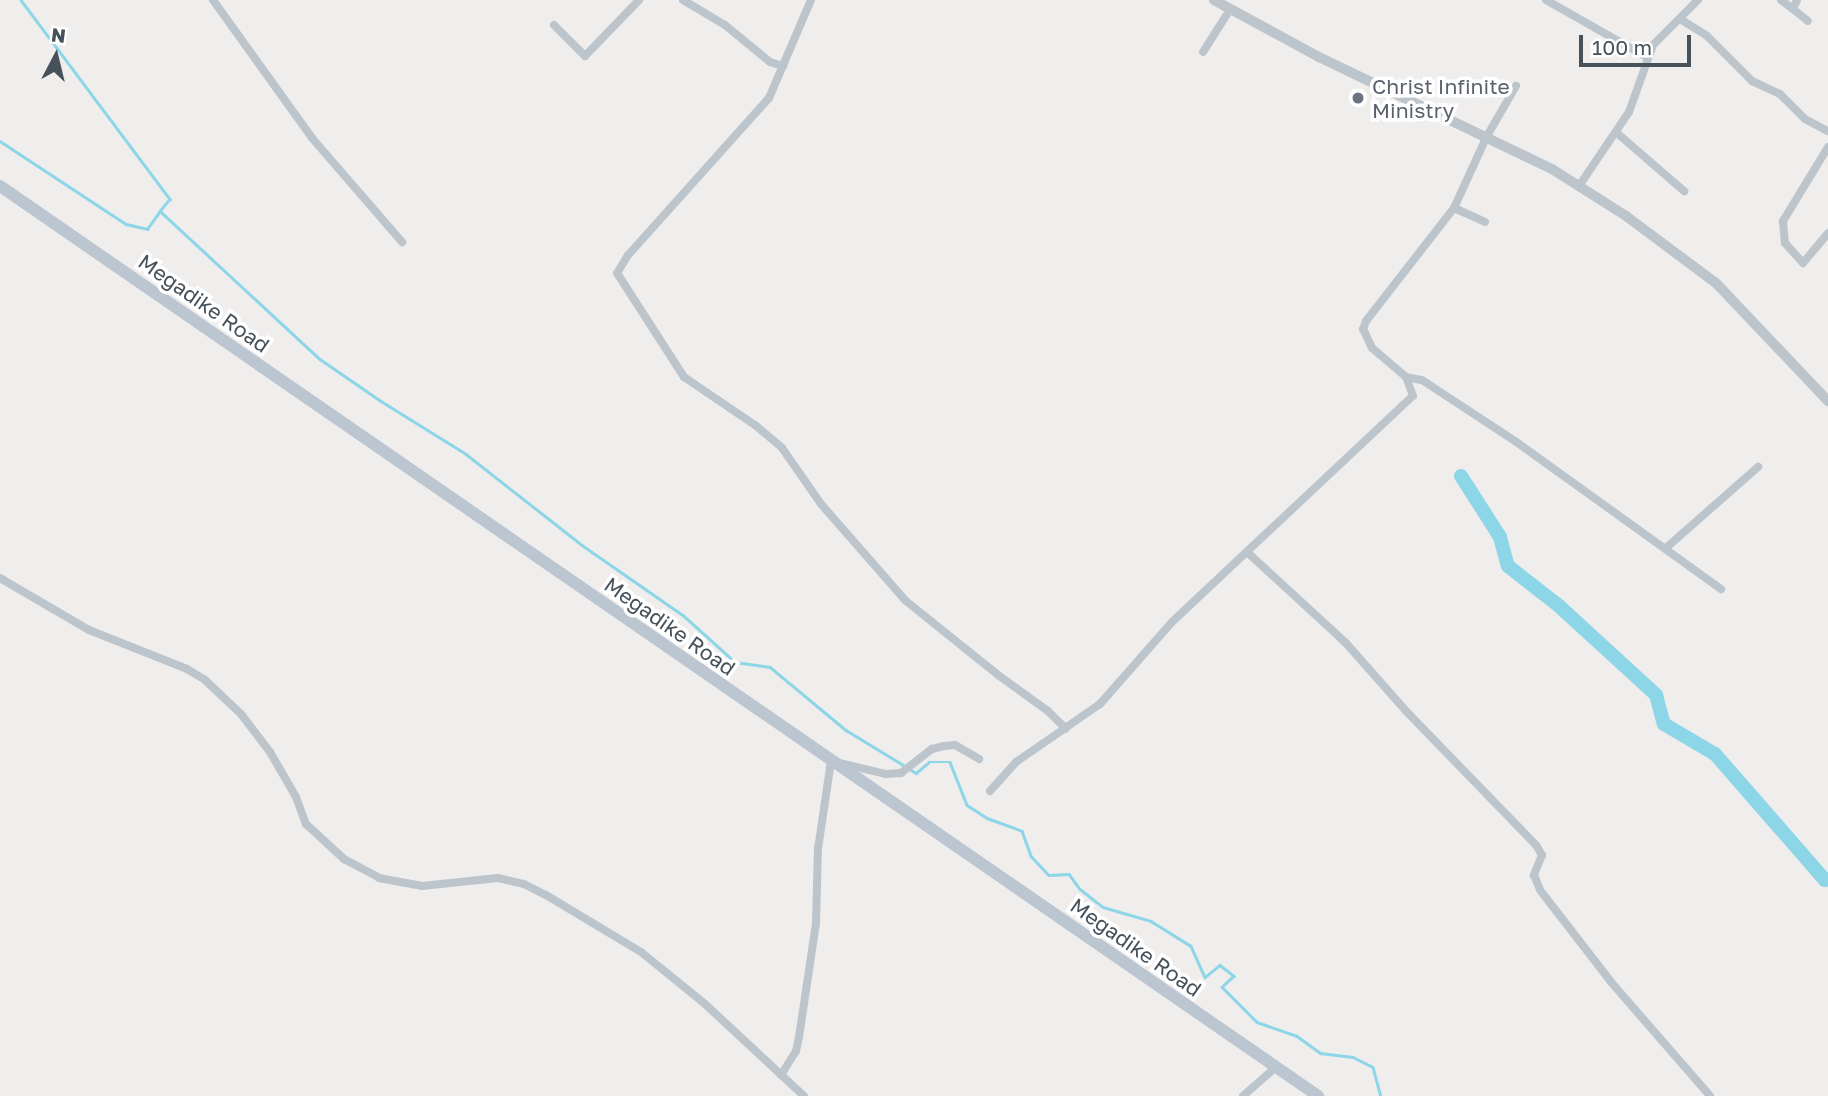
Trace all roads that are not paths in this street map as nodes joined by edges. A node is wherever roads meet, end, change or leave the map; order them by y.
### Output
1 (213, 0) edge
2 (639, 0) edge
3 (683, 0) edge
4 (811, 0) edge
5 (1214, 0) edge
6 (1546, 0) edge
7 (1698, 0) edge
8 (1781, 0) edge
9 (1795, 4) edge
10 (1230, 8) junction
11 (1680, 19) junction
12 (1808, 21) dead end
13 (554, 25) dead end
14 (1203, 52) dead end
15 (1648, 58) junction
16 (783, 66) junction
17 (1516, 86) dead end
18 (1828, 131) edge
19 (1616, 133) junction
20 (1488, 136) junction
21 (1828, 147) edge
22 (0, 186) edge
23 (1579, 186) junction
24 (1684, 191) dead end
25 (1454, 208) junction
26 (1485, 222) dead end
27 (1828, 233) edge
28 (402, 242) dead end
29 (1406, 377) junction
30 (1828, 401) edge
31 (1758, 467) dead end
32 (1666, 548) junction
33 (1247, 552) junction
34 (0, 578) edge
35 (1721, 589) dead end
36 (1066, 729) junction
37 (979, 759) dead end
38 (831, 761) junction
39 (990, 791) dead end
40 (1276, 1067) junction
41 (781, 1076) junction
42 (804, 1096) edge
43 (1243, 1096) edge
44 (1318, 1096) edge
45 (1710, 1096) edge

1 - 28 street
2 - 13 street
3 - 16 street
4 - 16 street
5 - 10 street
6 - 15 street
7 - 11 street
8 - 9 street
9 - 12 street
10 - 14 street
10 - 20 street
11 - 15 street
11 - 18 street
15 - 19 street
16 - 36 street
17 - 20 street
19 - 23 street
19 - 24 street
20 - 23 street
20 - 25 street
21 - 27 street
22 - 38 main road, Megadike Road
23 - 30 street
25 - 26 street
25 - 29 street
29 - 32 street
29 - 33 street
31 - 32 street
32 - 35 street
33 - 36 street
33 - 45 street
34 - 41 street
36 - 39 street
37 - 38 street
38 - 40 main road, Megadike Road
38 - 41 street
40 - 43 street
40 - 44 main road, Megadike Road
41 - 42 street

